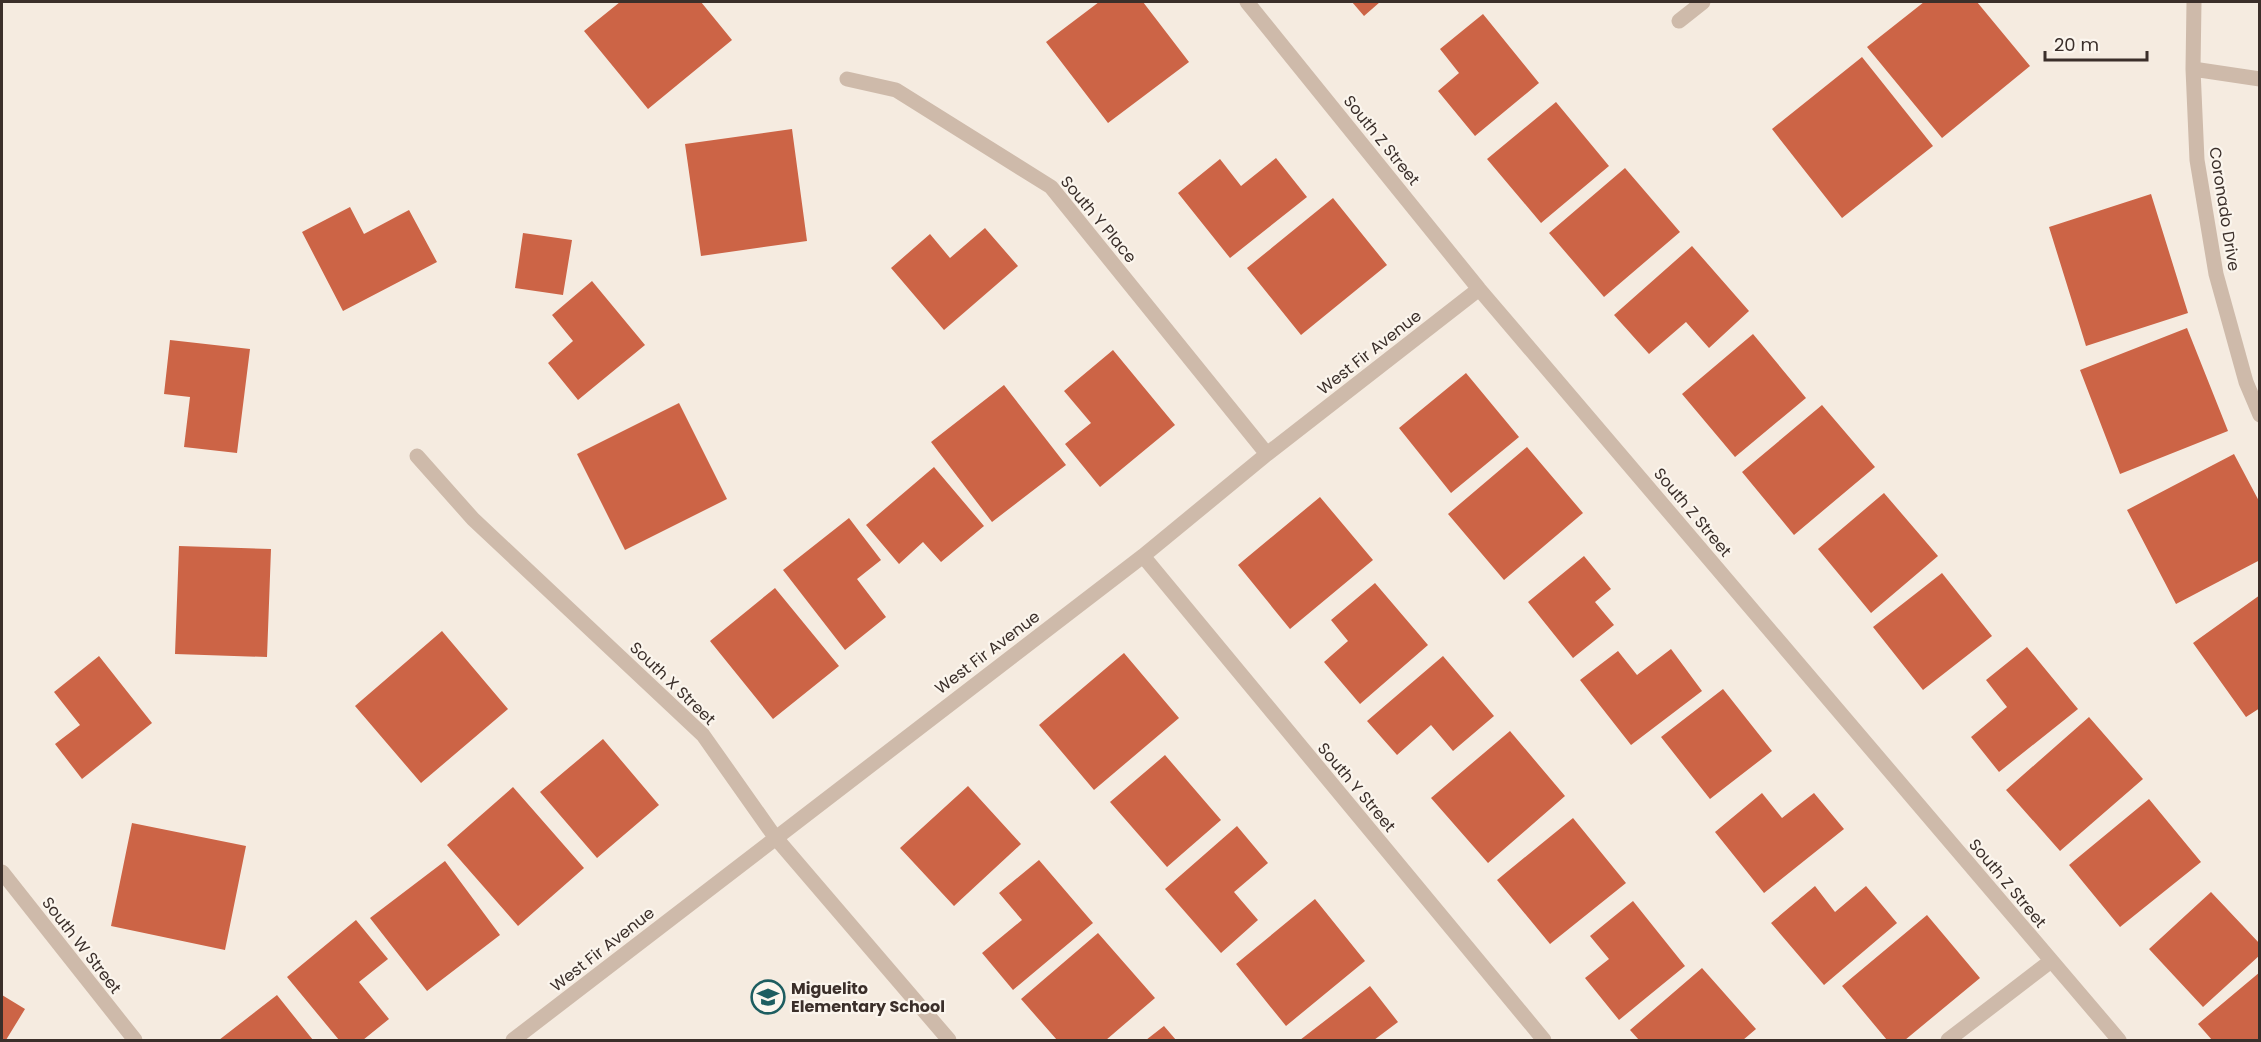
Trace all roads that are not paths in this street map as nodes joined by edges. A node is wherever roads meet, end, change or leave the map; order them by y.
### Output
1 (1247, 2) edge
2 (1703, 2) edge
3 (2194, 2) edge
4 (1679, 21) dead end
5 (2193, 69) junction
6 (847, 79) dead end
7 (2259, 79) edge
8 (1479, 289) junction
9 (2259, 415) edge
10 (1267, 454) junction
11 (417, 456) dead end
12 (1143, 556) junction
13 (775, 837) junction
14 (2, 872) edge
15 (2051, 961) junction
16 (135, 1041) edge
17 (513, 1041) edge
18 (949, 1041) edge
19 (1544, 1041) edge
20 (1948, 1041) edge
21 (2119, 1041) edge

1 - 8 street, South Z Street
2 - 4 street
3 - 5 street, Coronado Drive
5 - 7 street
5 - 9 street, Coronado Drive
6 - 10 street, South Y Place
8 - 10 street, West Fir Avenue
8 - 15 street, South Z Street
10 - 12 street, West Fir Avenue
11 - 13 street, South X Street
12 - 13 street, West Fir Avenue
12 - 19 street, South Y Street
13 - 17 street, West Fir Avenue
13 - 18 street, South X Street
14 - 16 street, South W Street
15 - 20 street
15 - 21 street, South Z Street

